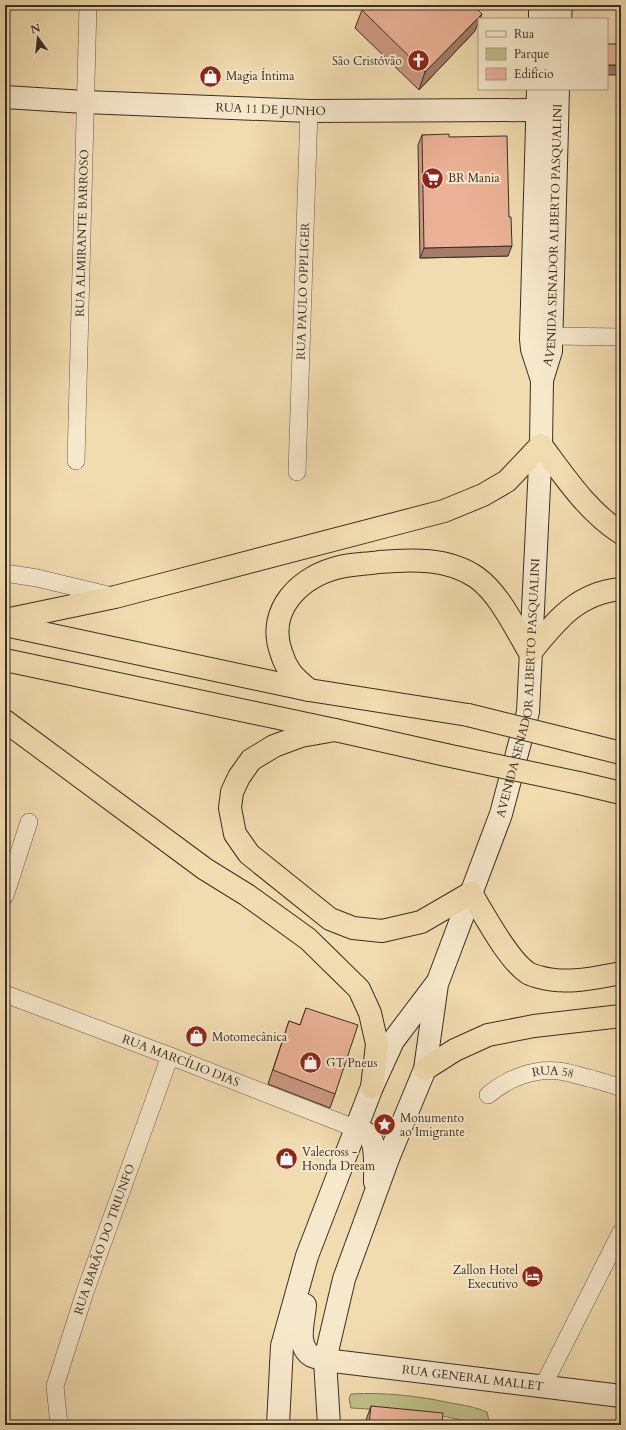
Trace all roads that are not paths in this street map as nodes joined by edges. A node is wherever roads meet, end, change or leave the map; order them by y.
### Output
1 (88, 5) edge
2 (540, 5) edge
3 (560, 5) edge
4 (540, 18) edge
5 (560, 18) edge
6 (558, 90) edge
7 (5, 97) edge
8 (538, 100) edge
9 (85, 102) junction
10 (309, 111) junction
11 (551, 336) junction
12 (621, 337) edge
13 (542, 380) junction
14 (541, 445) junction
15 (76, 461) dead end
16 (297, 472) dead end
17 (621, 533) edge
18 (5, 573) edge
19 (621, 589) edge
20 (114, 596) junction
21 (5, 620) edge
22 (5, 625) edge
23 (530, 653) junction
24 (5, 660) edge
25 (309, 690) junction
26 (5, 721) edge
27 (335, 730) junction
28 (621, 753) edge
29 (621, 793) edge
30 (29, 822) dead end
31 (471, 893) junction
32 (5, 896) edge
33 (621, 973) edge
34 (437, 984) junction
35 (5, 994) edge
36 (621, 1016) edge
37 (170, 1056) junction
38 (425, 1069) junction
39 (372, 1087) junction
40 (621, 1088) edge
41 (488, 1095) dead end
42 (356, 1129) junction
43 (375, 1195) junction
44 (621, 1232) edge
45 (307, 1256) junction
46 (324, 1360) junction
47 (543, 1386) junction
48 (621, 1396) edge
49 (329, 1424) edge
50 (59, 1425) edge
51 (278, 1425) edge

1 - 9 street, RUA ALMIRANTE BARROSO
2 - 4 main road
3 - 5 main road
6 - 11 main road, AVENIDA SENADOR ALBERTO PASQUALINI
7 - 9 main road, RUA 11 DE JUNHO
8 - 10 main road, RUA 11 DE JUNHO
8 - 13 main road, AVENIDA SENADOR ALBERTO PASQUALINI
9 - 10 main road, RUA 11 DE JUNHO
9 - 15 street, RUA ALMIRANTE BARROSO
10 - 16 street, RUA PAULO OPPLIGER
11 - 12 street
11 - 13 main road, AVENIDA SENADOR ALBERTO PASQUALINI
13 - 14 main road, AVENIDA SENADOR ALBERTO PASQUALINI
14 - 17 highway
14 - 20 highway
14 - 23 main road, AVENIDA SENADOR ALBERTO PASQUALINI
18 - 20 street
19 - 23 highway
20 - 21 highway
22 - 25 highway
23 - 25 highway
23 - 31 main road, AVENIDA SENADOR ALBERTO PASQUALINI
24 - 27 highway
25 - 28 highway, bridge
26 - 39 highway
27 - 29 highway, bridge
27 - 31 highway
30 - 32 street
31 - 33 highway
31 - 34 main road, AVENIDA SENADOR ALBERTO PASQUALINI
34 - 38 main road, AVENIDA SENADOR ALBERTO PASQUALINI
34 - 39 main road, AVENIDA SENADOR ALBERTO PASQUALINI
35 - 37 street, RUA MARCÍLIO DIAS
36 - 38 highway
37 - 42 street, RUA MARCÍLIO DIAS
37 - 50 street, RUA BARÃO DO TRIUNFO
38 - 43 main road, AVENIDA SENADOR ALBERTO PASQUALINI
39 - 42 main road, AVENIDA SENADOR ALBERTO PASQUALINI
40 - 41 street, RUA 58
42 - 43 main road
42 - 45 main road, AVENIDA SENADOR ALBERTO PASQUALINI
43 - 46 main road, AVENIDA SENADOR ALBERTO PASQUALINI
44 - 47 street
45 - 46 main road, RUA GENERAL MALLET
45 - 51 main road, AVENIDA SENADOR ALBERTO PASQUALINI
46 - 47 main road, RUA GENERAL MALLET
46 - 49 main road, AVENIDA SENADOR ALBERTO PASQUALINI
47 - 48 main road, RUA GENERAL MALLET

